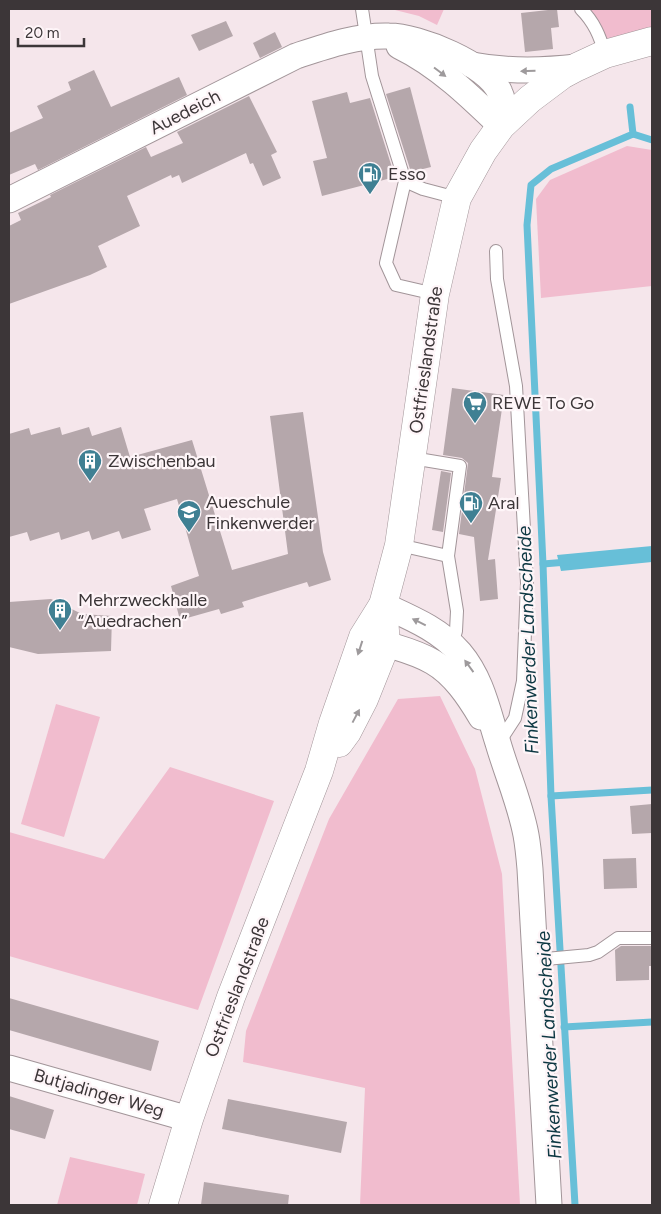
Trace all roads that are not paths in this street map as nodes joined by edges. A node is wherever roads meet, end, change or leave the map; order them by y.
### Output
1 (362, 9) edge
2 (581, 9) edge
3 (365, 37) junction
4 (652, 41) edge
5 (605, 54) junction
6 (471, 65) junction
7 (576, 67) junction
8 (501, 126) junction
9 (405, 181) junction
10 (457, 198) junction
11 (9, 200) edge
12 (496, 251) dead end
13 (435, 294) junction
14 (412, 458) junction
15 (399, 545) junction
16 (448, 556) junction
17 (383, 605) junction
18 (386, 644) junction
19 (446, 656) junction
20 (498, 744) junction
21 (320, 771) junction
22 (652, 938) edge
23 (544, 959) junction
24 (9, 1068) edge
25 (189, 1119) junction
26 (163, 1205) edge
27 (549, 1205) edge

1 - 3 lane
2 - 5 lane
3 - 6 street, Auedeich
3 -> 8 street, Auedeich
3 - 9 lane
3 - 11 street, Auedeich
4 - 5 street, Ostfrieslandstraße
5 - 7 street, Ostfrieslandstraße
7 -> 6 street, Auedeich
6 - 8 street, Auedeich
7 - 8 street, Ostfrieslandstraße
8 - 10 street, Ostfrieslandstraße
9 - 10 lane
9 - 13 lane
10 - 13 street, Ostfrieslandstraße
12 - 20 lane
13 - 14 street, Ostfrieslandstraße
14 - 15 street, Ostfrieslandstraße
14 - 16 lane
15 - 16 lane
15 - 17 street, Ostfrieslandstraße
16 - 19 lane
17 - 18 street, Ostfrieslandstraße
19 -> 17 street
17 -> 21 street, Ostfrieslandstraße
18 - 19 street
21 -> 18 street, Ostfrieslandstraße
19 - 20 street
20 - 23 street
21 - 25 street, Ostfrieslandstraße
22 - 23 lane
23 - 27 street
24 - 25 street, Butjadinger Weg
25 - 26 street, Ostfrieslandstraße

